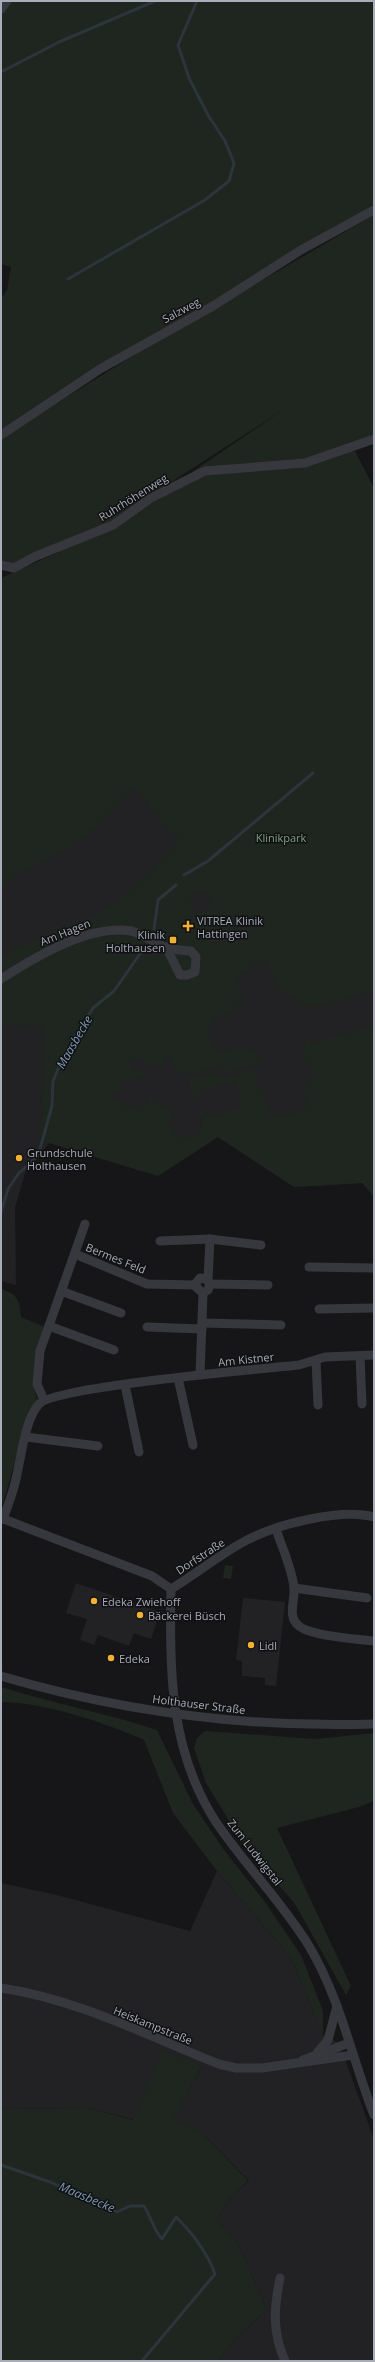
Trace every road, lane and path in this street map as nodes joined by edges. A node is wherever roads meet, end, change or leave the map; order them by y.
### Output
1 (7, 1) edge
2 (1, 9) edge
3 (374, 210) edge
4 (1, 435) edge
5 (374, 439) edge
6 (1, 565) edge
7 (166, 948) dead end
8 (1, 979) edge
9 (85, 1224) dead end
10 (210, 1239) junction
11 (160, 1241) dead end
12 (261, 1246) dead end
13 (75, 1254) junction
14 (309, 1267) dead end
15 (374, 1268) edge
16 (209, 1282) junction
17 (196, 1284) junction
18 (268, 1285) dead end
19 (61, 1291) junction
20 (203, 1293) junction
21 (374, 1308) edge
22 (319, 1309) dead end
23 (121, 1313) dead end
24 (281, 1325) dead end
25 (49, 1326) junction
26 (202, 1326) junction
27 (147, 1327) dead end
28 (114, 1350) dead end
29 (374, 1355) edge
30 (360, 1356) junction
31 (316, 1360) junction
32 (200, 1375) junction
33 (178, 1378) junction
34 (125, 1385) junction
35 (44, 1400) junction
36 (362, 1404) dead end
37 (318, 1406) dead end
38 (26, 1437) junction
39 (193, 1445) dead end
40 (98, 1446) dead end
41 (139, 1452) dead end
42 (374, 1517) edge
43 (2, 1519) edge
44 (276, 1529) junction
45 (294, 1588) junction
46 (171, 1590) junction
47 (367, 1598) dead end
48 (374, 1642) edge
49 (1, 1676) edge
50 (178, 1716) junction
51 (374, 1724) edge
52 (1, 1988) edge
53 (337, 2006) junction
54 (348, 2043) junction
55 (317, 2053) junction
56 (353, 2055) junction
57 (298, 2062) junction
58 (374, 2114) edge
59 (280, 2278) dead end
60 (284, 2361) edge

1 - 2 street
3 - 4 street, Salzweg
5 - 6 street, Ruhrhöhenweg
7 - 8 street, Am Hagen
9 - 13 street, Bermes Feld
10 - 11 street
10 - 12 street
10 - 16 street
13 - 17 street, Bermes Feld
13 - 19 street, Bermes Feld
14 - 15 street
16 - 17 street
16 - 18 street
16 - 20 street
17 - 20 street
19 - 23 street
19 - 25 street, Bermes Feld
20 - 26 street
21 - 22 street
24 - 26 street
25 - 28 street
25 - 35 street, Bermes Feld
26 - 27 street
26 - 32 street
29 - 30 street, Am Kistner
30 - 31 street, Am Kistner
30 - 36 street
31 - 32 street, Am Kistner
31 - 37 street
32 - 33 street, Am Kistner
33 - 34 street, Am Kistner
33 - 39 street
34 - 35 street, Am Kistner
34 - 41 street
35 - 38 street
38 - 40 street
38 - 43 street
42 - 44 street, Dorfstraße
43 - 46 street, Dorfstraße
44 - 45 street
44 - 46 street, Dorfstraße
45 - 47 street
45 - 48 street
46 - 50 street, Zum Ludwigstal
49 - 50 street, Holthauser Straße
50 - 51 street, Holthauser Straße
50 - 53 street, Zum Ludwigstal
52 - 57 street, Heiskampstraße
53 - 54 street, Zum Ludwigstal
53 - 55 street, Heiskampstraße
54 - 55 street, Heiskampstraße
54 - 56 street, Zum Ludwigstal
55 - 57 street, Heiskampstraße
56 - 57 street, Heiskampstraße
56 - 58 street, Zum Ludwigstal
59 - 60 street

